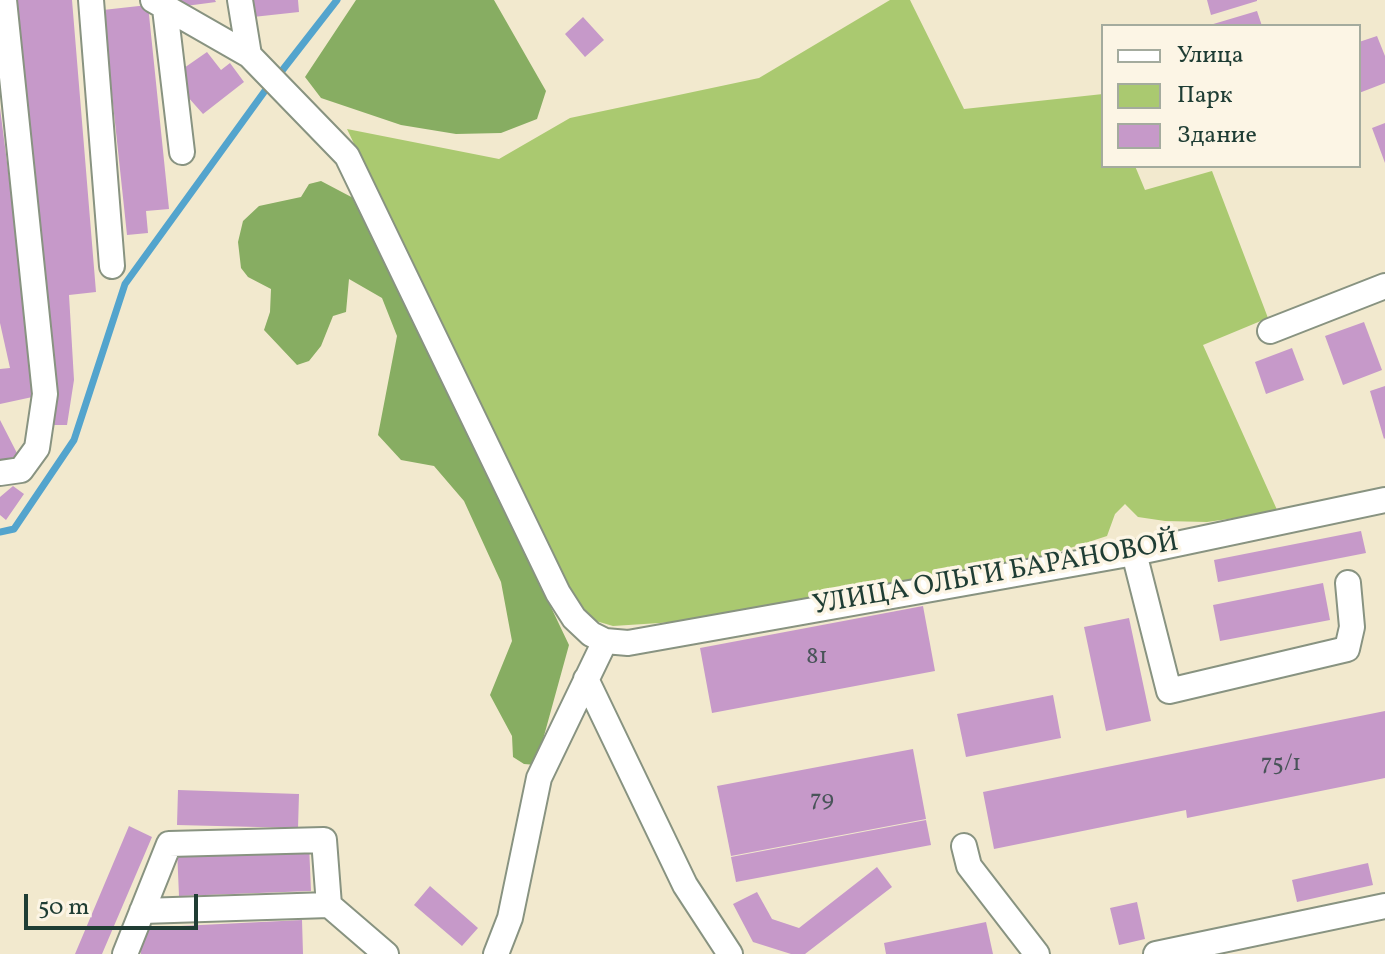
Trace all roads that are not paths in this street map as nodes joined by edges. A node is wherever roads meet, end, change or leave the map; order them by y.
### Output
1 (4, 0) edge
2 (91, 0) edge
3 (240, 0) edge
4 (160, 2) edge
5 (249, 55) junction
6 (182, 152) dead end
7 (112, 266) dead end
8 (1385, 286) edge
9 (1270, 331) dead end
10 (0, 473) edge
11 (1385, 500) edge
12 (1134, 553) junction
13 (1348, 583) dead end
14 (605, 641) junction
15 (586, 679) junction
16 (964, 846) dead end
17 (329, 905) junction
18 (1385, 906) edge
19 (142, 911) junction
20 (125, 954) edge
21 (386, 954) edge
22 (496, 954) edge
23 (730, 954) edge
24 (1037, 954) edge
25 (1156, 954) edge

1 - 10 street
2 - 7 street
3 - 5 street
4 - 5 street
4 - 6 street
5 - 14 street
8 - 9 street
11 - 12 street, УЛИЦА ОЛЬГИ БАРАНОВОЙ
12 - 13 street
12 - 14 street, УЛИЦА ОЛЬГИ БАРАНОВОЙ
14 - 15 street
15 - 22 street
15 - 23 street
16 - 24 street
17 - 19 street
17 - 19 street
17 - 21 street
18 - 25 street
19 - 20 street

